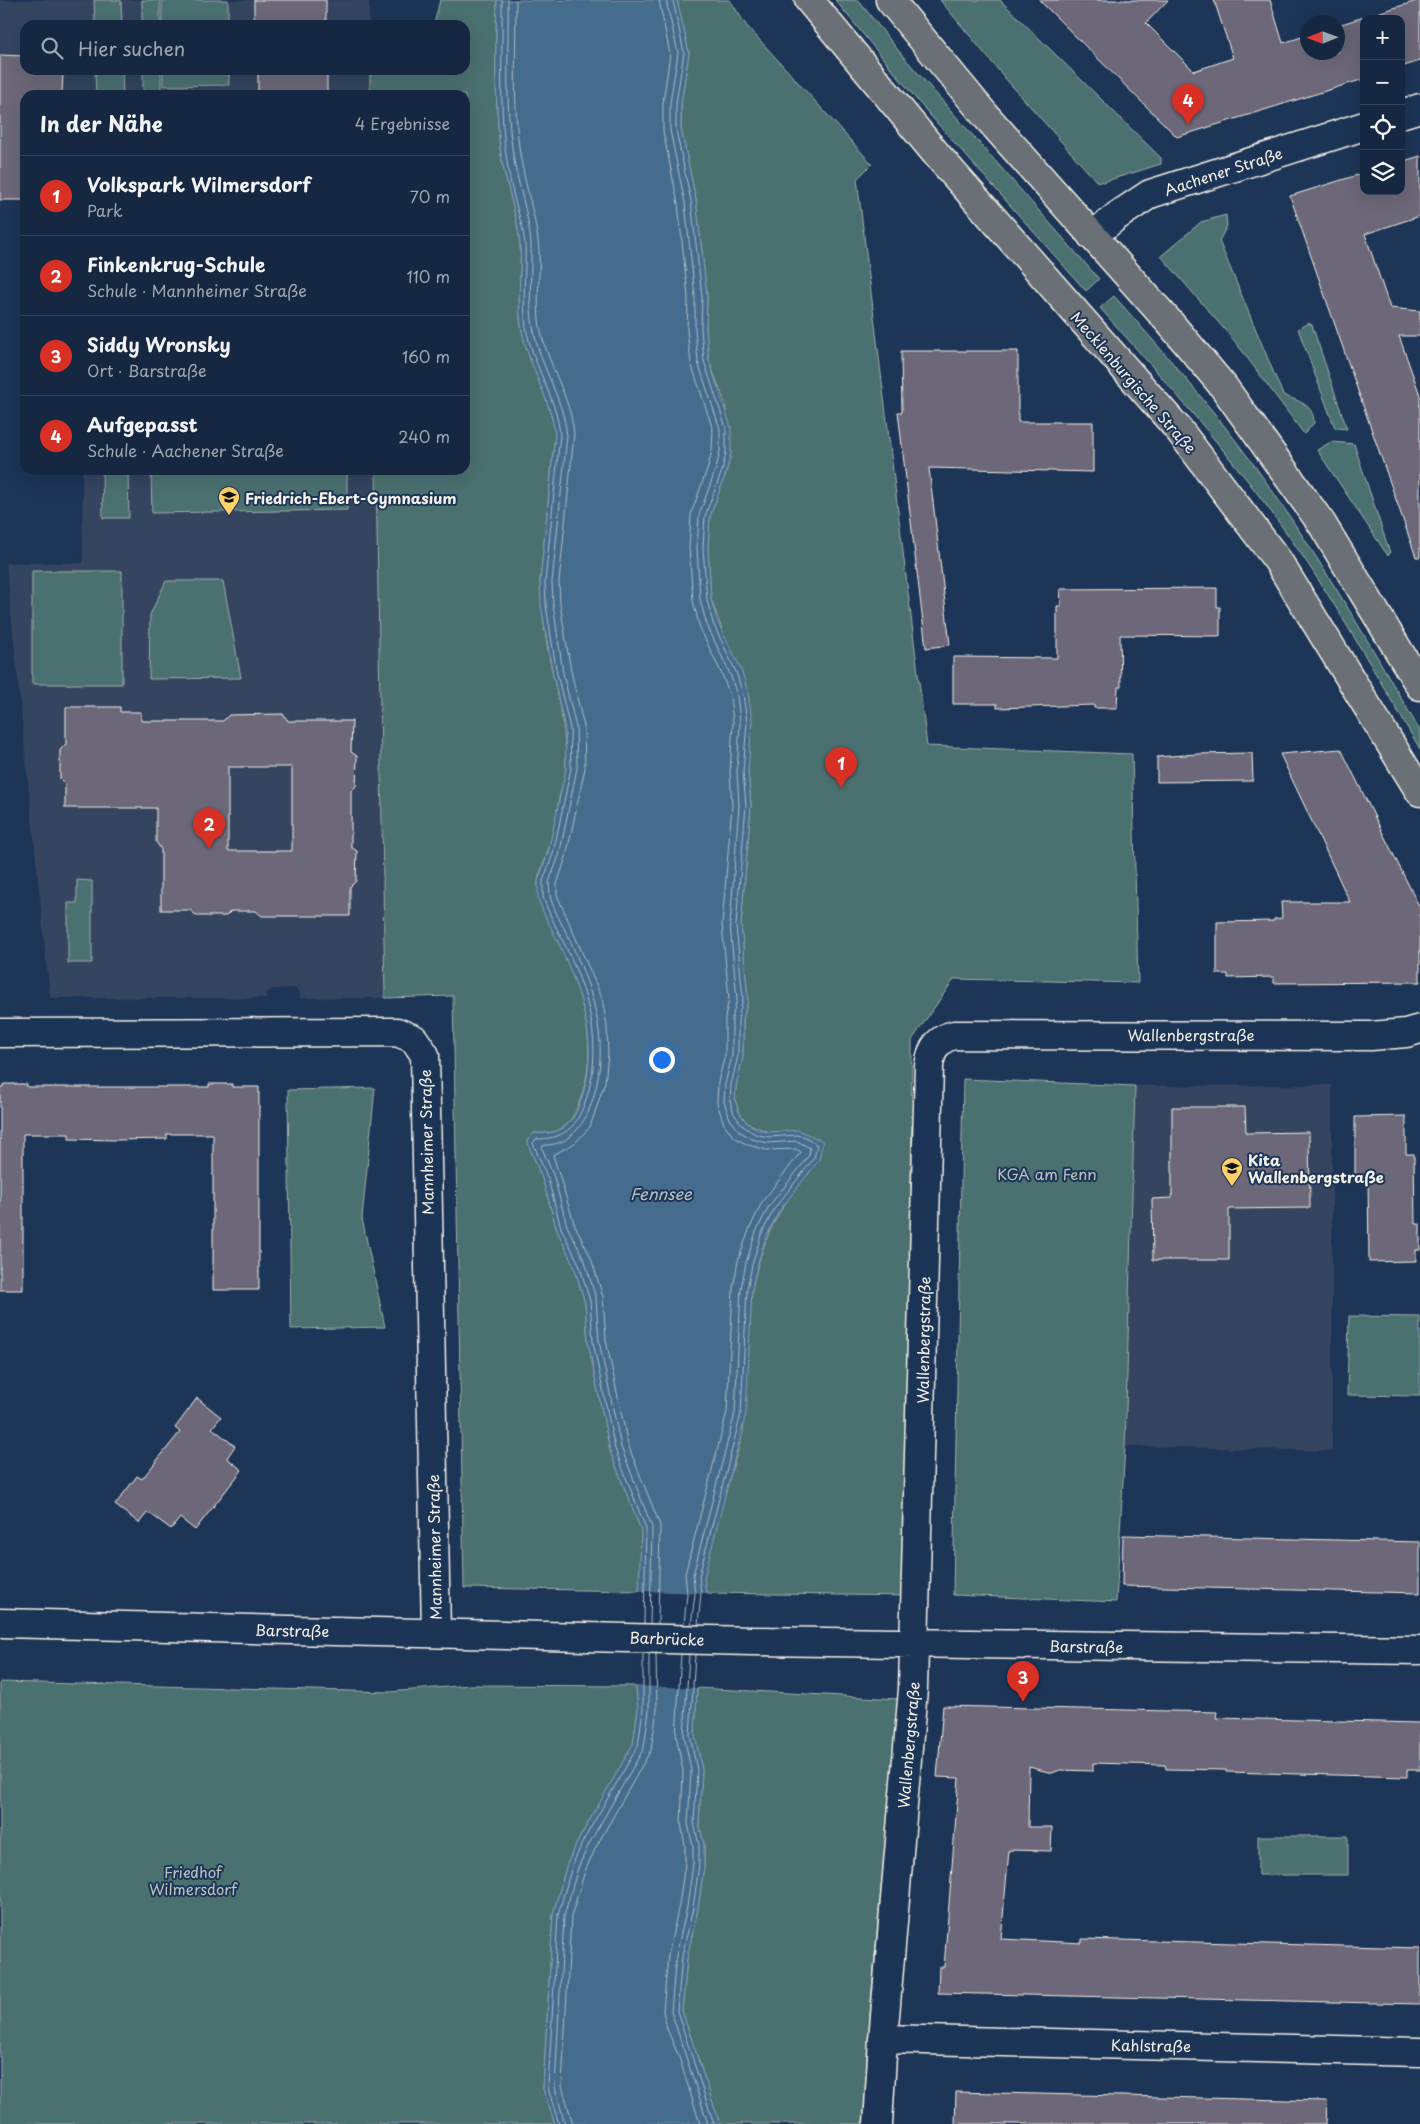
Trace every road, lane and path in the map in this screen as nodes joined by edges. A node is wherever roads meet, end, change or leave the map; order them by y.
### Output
1 (809, 0) edge
2 (890, 0) edge
3 (1420, 108) edge
4 (1405, 113) edge
5 (1360, 127) edge
6 (1092, 236) junction
7 (1420, 686) edge
8 (1420, 792) edge
9 (1420, 1029) edge
10 (0, 1033) edge
11 (0, 1623) edge
12 (436, 1633) junction
13 (584, 1636) joint
14 (751, 1641) joint
15 (915, 1643) junction
16 (1420, 1650) edge
17 (883, 2039) junction
18 (1420, 2052) edge
19 (878, 2124) edge

1 - 8 main road, Mecklenburgische Straße
2 - 6 main road
3 - 4 street
5 - 6 street, Aachener Straße
6 - 7 main road
9 - 15 street, Wallenbergstraße
10 - 12 street, Mannheimer Straße
11 - 12 street, Barstraße
12 - 13 street, Barstraße
13 - 14 street, Barbrücke
14 - 15 street, Barstraße
15 - 16 street, Barstraße
15 - 17 street, Wallenbergstraße
17 - 18 street, Kahlstraße
17 - 19 street, Wallenbergstraße

